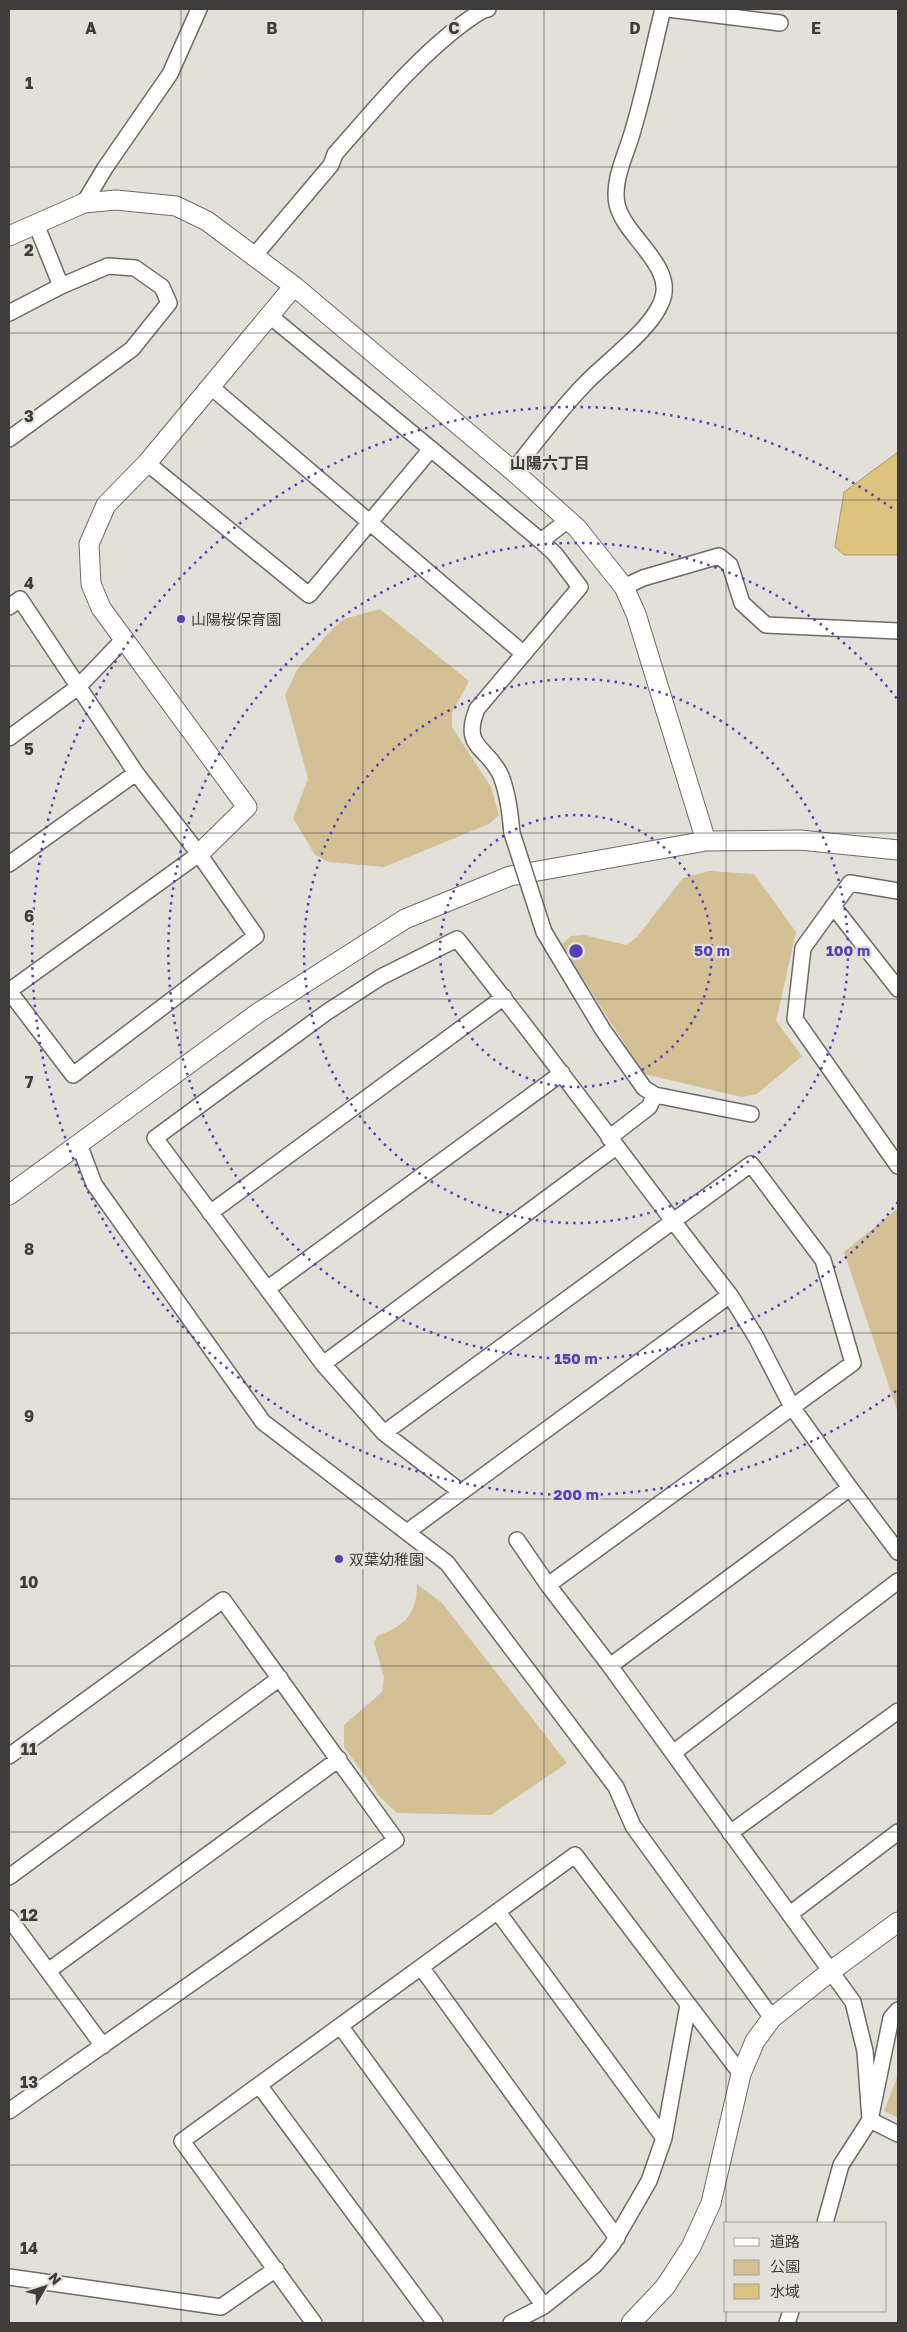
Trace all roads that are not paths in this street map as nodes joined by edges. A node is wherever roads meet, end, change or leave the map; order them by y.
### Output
1 (199, 9) edge
2 (488, 9) edge
3 (663, 9) edge
4 (668, 9) edge
5 (780, 23) dead end
6 (84, 203) junction
7 (36, 224) junction
8 (9, 236) edge
9 (255, 255) junction
10 (61, 286) junction
11 (294, 286) junction
12 (9, 313) edge
13 (270, 316) junction
14 (210, 386) junction
15 (9, 439) edge
16 (431, 449) junction
17 (147, 463) junction
18 (513, 471) junction
19 (568, 520) junction
20 (369, 522) junction
21 (541, 541) junction
22 (624, 587) junction
23 (9, 607) edge
24 (898, 630) edge
25 (124, 639) junction
26 (524, 654) junction
27 (78, 686) junction
28 (9, 738) edge
29 (136, 772) junction
30 (706, 841) junction
31 (898, 850) edge
32 (199, 854) junction
33 (9, 864) edge
34 (898, 892) edge
35 (833, 906) junction
36 (898, 989) edge
37 (9, 991) edge
38 (504, 997) junction
39 (562, 1073) junction
40 (655, 1094) junction
41 (751, 1114) dead end
42 (612, 1142) junction
43 (79, 1144) junction
44 (898, 1166) edge
45 (9, 1194) edge
46 (210, 1212) junction
47 (672, 1221) junction
48 (267, 1289) junction
49 (730, 1295) junction
50 (323, 1364) junction
51 (792, 1408) junction
52 (384, 1433) junction
53 (850, 1488) junction
54 (461, 1492) junction
55 (407, 1532) junction
56 (517, 1540) dead end
57 (898, 1552) edge
58 (898, 1581) edge
59 (548, 1585) junction
60 (610, 1666) junction
61 (280, 1678) junction
62 (898, 1711) edge
63 (673, 1753) junction
64 (9, 1756) edge
65 (339, 1759) junction
66 (898, 1832) edge
67 (730, 1833) junction
68 (9, 1878) edge
69 (498, 1912) junction
70 (790, 1914) junction
71 (9, 1918) edge
72 (898, 1922) edge
73 (421, 1968) junction
74 (48, 1971) junction
75 (831, 1971) junction
76 (688, 2004) junction
77 (898, 2010) edge
78 (772, 2018) junction
79 (341, 2027) junction
80 (103, 2046) junction
81 (741, 2074) junction
82 (259, 2085) junction
83 (9, 2111) edge
84 (870, 2120) junction
85 (898, 2134) edge
86 (664, 2138) junction
87 (825, 2222) edge
88 (616, 2238) junction
89 (276, 2269) junction
90 (9, 2277) edge
91 (544, 2306) junction
92 (314, 2323) edge
93 (435, 2323) edge
94 (512, 2323) edge
95 (631, 2323) edge

1 - 6 street
2 - 9 street
3 - 18 street
4 - 5 street
6 - 7 street
6 - 9 street
7 - 8 street
7 - 10 street
9 - 11 street
10 - 12 street
10 - 15 street
11 - 13 street
11 - 18 street
13 - 14 street
13 - 16 street
14 - 17 street
14 - 20 street
16 - 20 street
16 - 21 street
17 - 20 street
17 - 25 street
18 - 19 street
19 - 21 street
19 - 22 street
20 - 26 street
21 - 26 street
22 - 24 street
22 - 30 street
23 - 27 street
25 - 27 street
25 - 32 street
26 - 40 street, bridge
27 - 28 street
27 - 29 street
29 - 32 street
29 - 33 street
30 - 31 street
30 - 43 street
32 - 37 street
32 - 37 street
34 - 35 street
35 - 36 street
35 - 44 street
38 - 39 street
38 - 46 street
38 - 46 street
39 - 42 street
39 - 48 street
40 - 41 street
40 - 42 street
42 - 47 street
42 - 50 street
43 - 45 street
43 - 55 street
46 - 48 street
47 - 49 street
47 - 51 street
47 - 52 street
48 - 50 street
49 - 51 street
49 - 54 street
50 - 52 street
51 - 53 street
51 - 59 street
52 - 54 street
53 - 57 street
53 - 60 street
54 - 55 street
55 - 78 street
56 - 59 street
58 - 63 street
59 - 60 street
60 - 63 street
61 - 64 street
61 - 65 street
61 - 68 street
62 - 67 street
63 - 67 street
65 - 74 street
65 - 80 street
66 - 70 street
67 - 70 street
69 - 73 street
69 - 76 street
69 - 86 street
70 - 75 street
71 - 74 street
72 - 75 street
73 - 79 street
73 - 88 street
74 - 80 street
75 - 78 street
75 - 84 street
76 - 81 street
76 - 86 street
77 - 84 street
78 - 81 street
79 - 82 street
79 - 91 street
80 - 83 street
81 - 95 street
82 - 89 street
82 - 93 street
84 - 85 street
84 - 87 street
86 - 88 street
88 - 91 street
89 - 90 street
89 - 92 street
91 - 94 street

